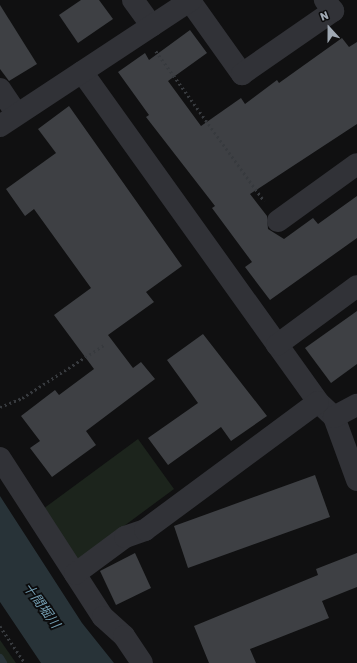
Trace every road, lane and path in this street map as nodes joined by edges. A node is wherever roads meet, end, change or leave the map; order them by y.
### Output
1 (133, 0) edge
2 (190, 0) edge
3 (325, 0) edge
4 (152, 26) junction
5 (82, 72) junction
6 (0, 89) edge
7 (9, 120) edge
8 (357, 164) edge
9 (278, 221) joint
10 (357, 286) edge
11 (104, 345) dead end
12 (277, 345) junction
13 (318, 402) junction
14 (357, 405) edge
15 (0, 407) edge
16 (334, 417) junction
17 (0, 458) edge
18 (357, 480) edge
19 (75, 574) junction
20 (0, 626) edge
21 (25, 663) edge
22 (142, 663) edge

1 - 4 street
2 - 3 street
2 - 4 street
4 - 5 street
4 - 9 path
5 - 7 street
5 - 12 street
6 - 7 street
8 - 9 street
10 - 12 street
11 - 15 path
12 - 13 street
13 - 16 street
13 - 19 street
14 - 16 street
16 - 18 street
17 - 19 street
19 - 22 street
20 - 21 path

